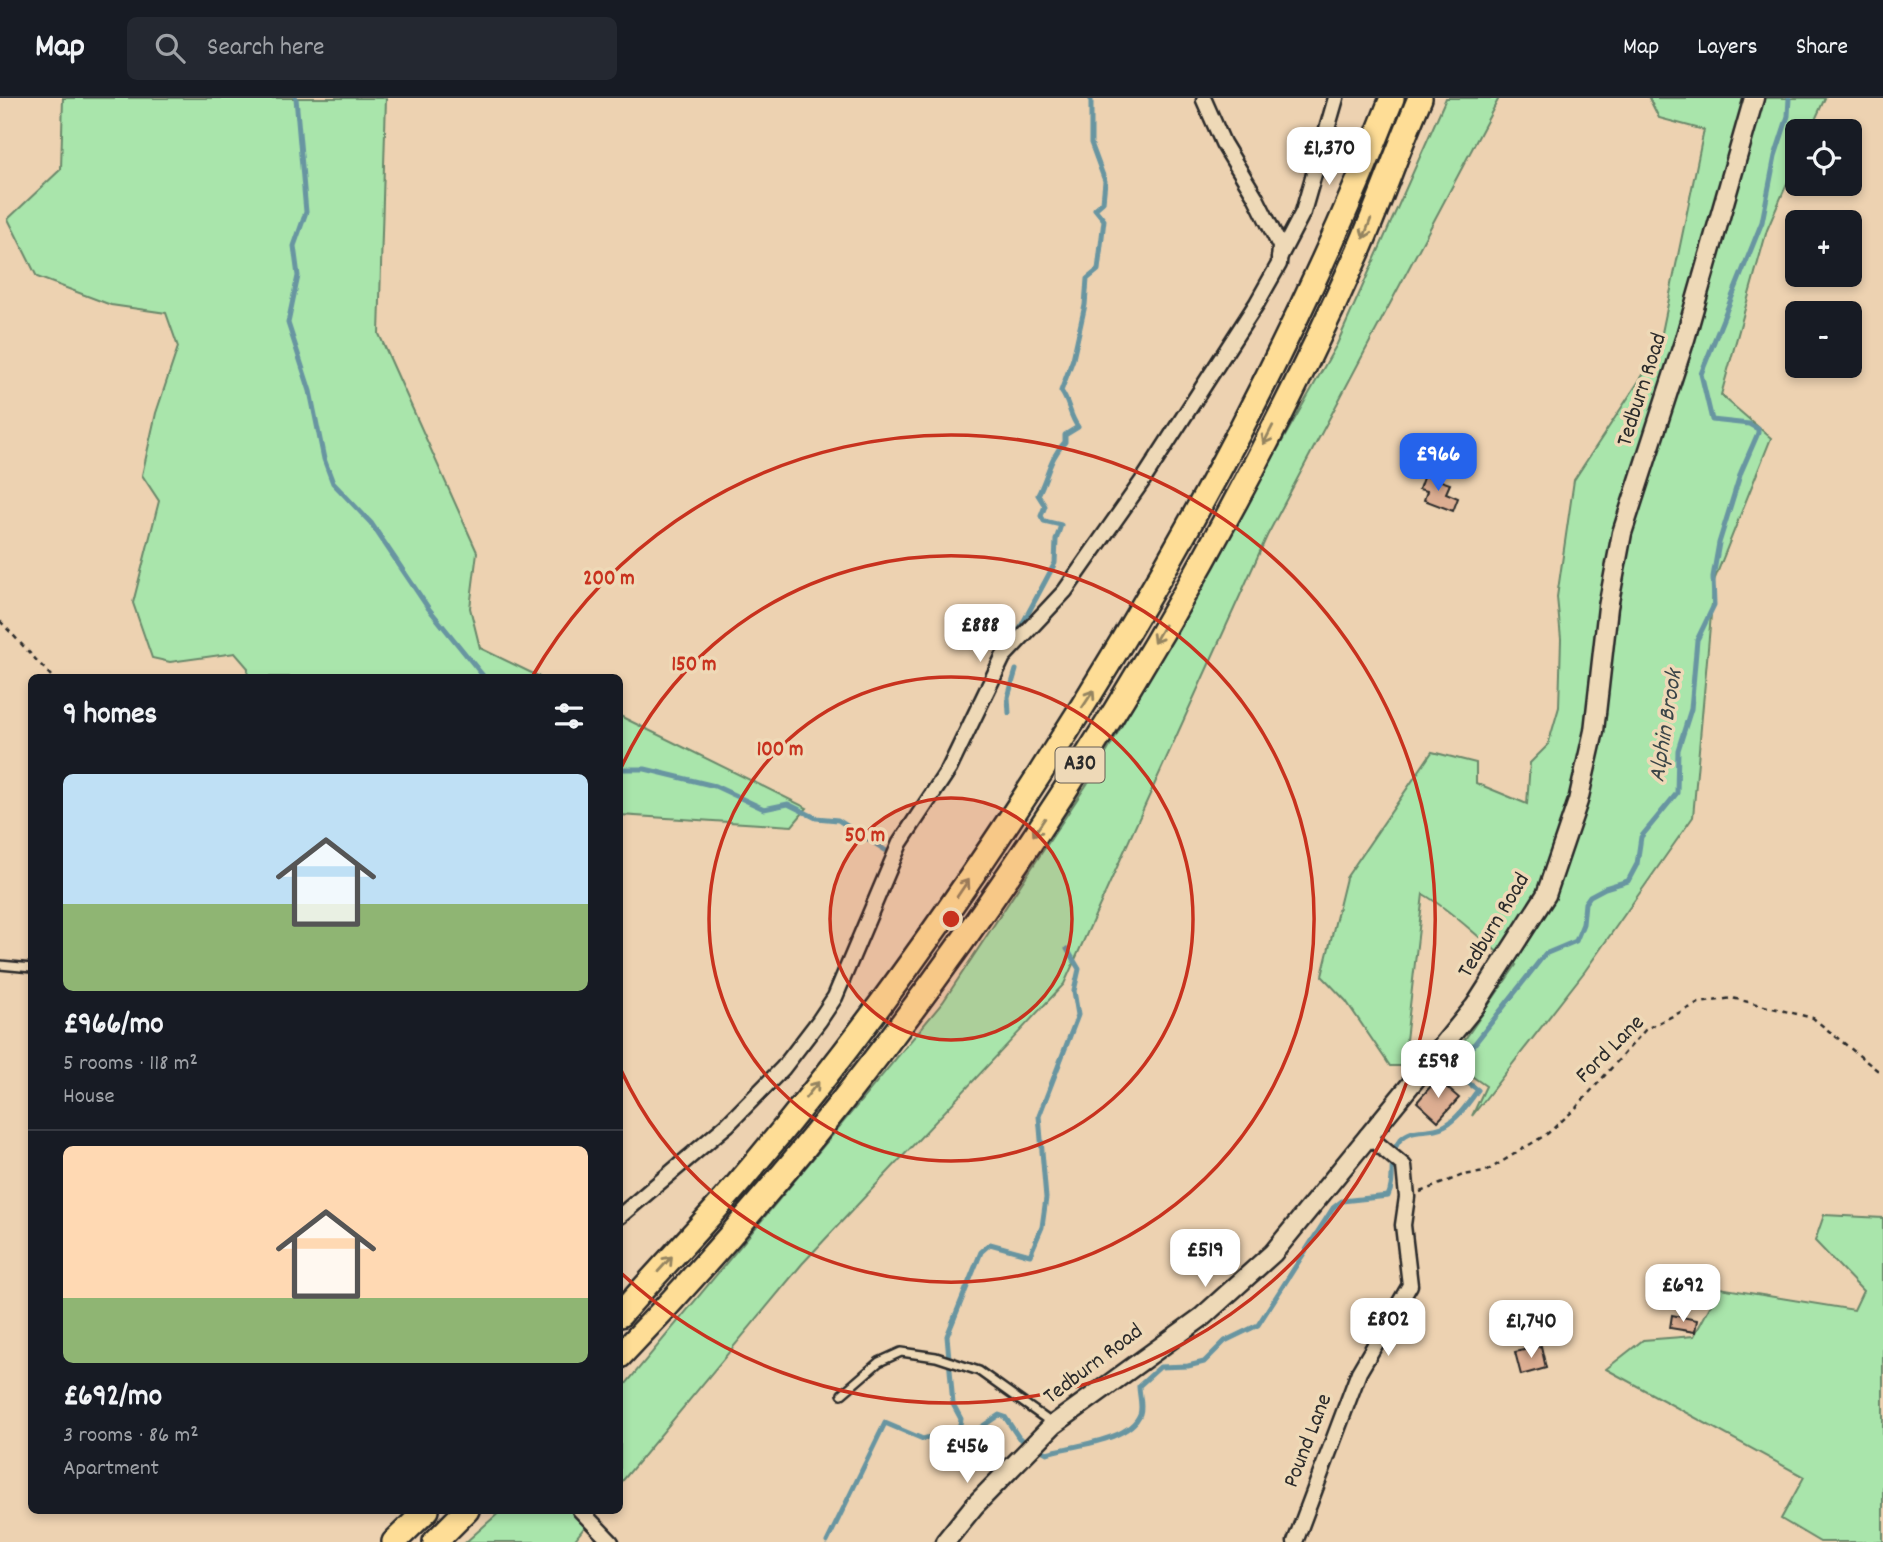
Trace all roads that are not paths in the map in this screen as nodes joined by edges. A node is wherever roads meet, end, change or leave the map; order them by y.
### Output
1 (1336, 98) edge
2 (1392, 98) edge
3 (1420, 98) edge
4 (1754, 98) edge
5 (1204, 100) dead end
6 (1279, 259) junction
7 (0, 965) edge
8 (28, 968) edge
9 (1367, 1135) junction
10 (623, 1213) edge
11 (623, 1312) edge
12 (623, 1353) edge
13 (842, 1394) dead end
14 (1047, 1431) junction
15 (423, 1514) edge
16 (463, 1514) edge
17 (584, 1514) edge
18 (394, 1542) edge
19 (435, 1542) edge
20 (611, 1542) edge
21 (945, 1542) edge
22 (1295, 1542) edge

1 - 6 street
11 -> 2 highway, A30
3 -> 12 highway, A30
4 - 9 street, Tedburn Road
5 - 6 street
6 - 10 street
7 - 8 lane
9 - 14 street, Tedburn Road
9 - 22 street, Pound Lane
13 - 14 lane
14 - 21 street, Tedburn Road
15 - 18 highway
16 - 19 highway
17 - 20 street

